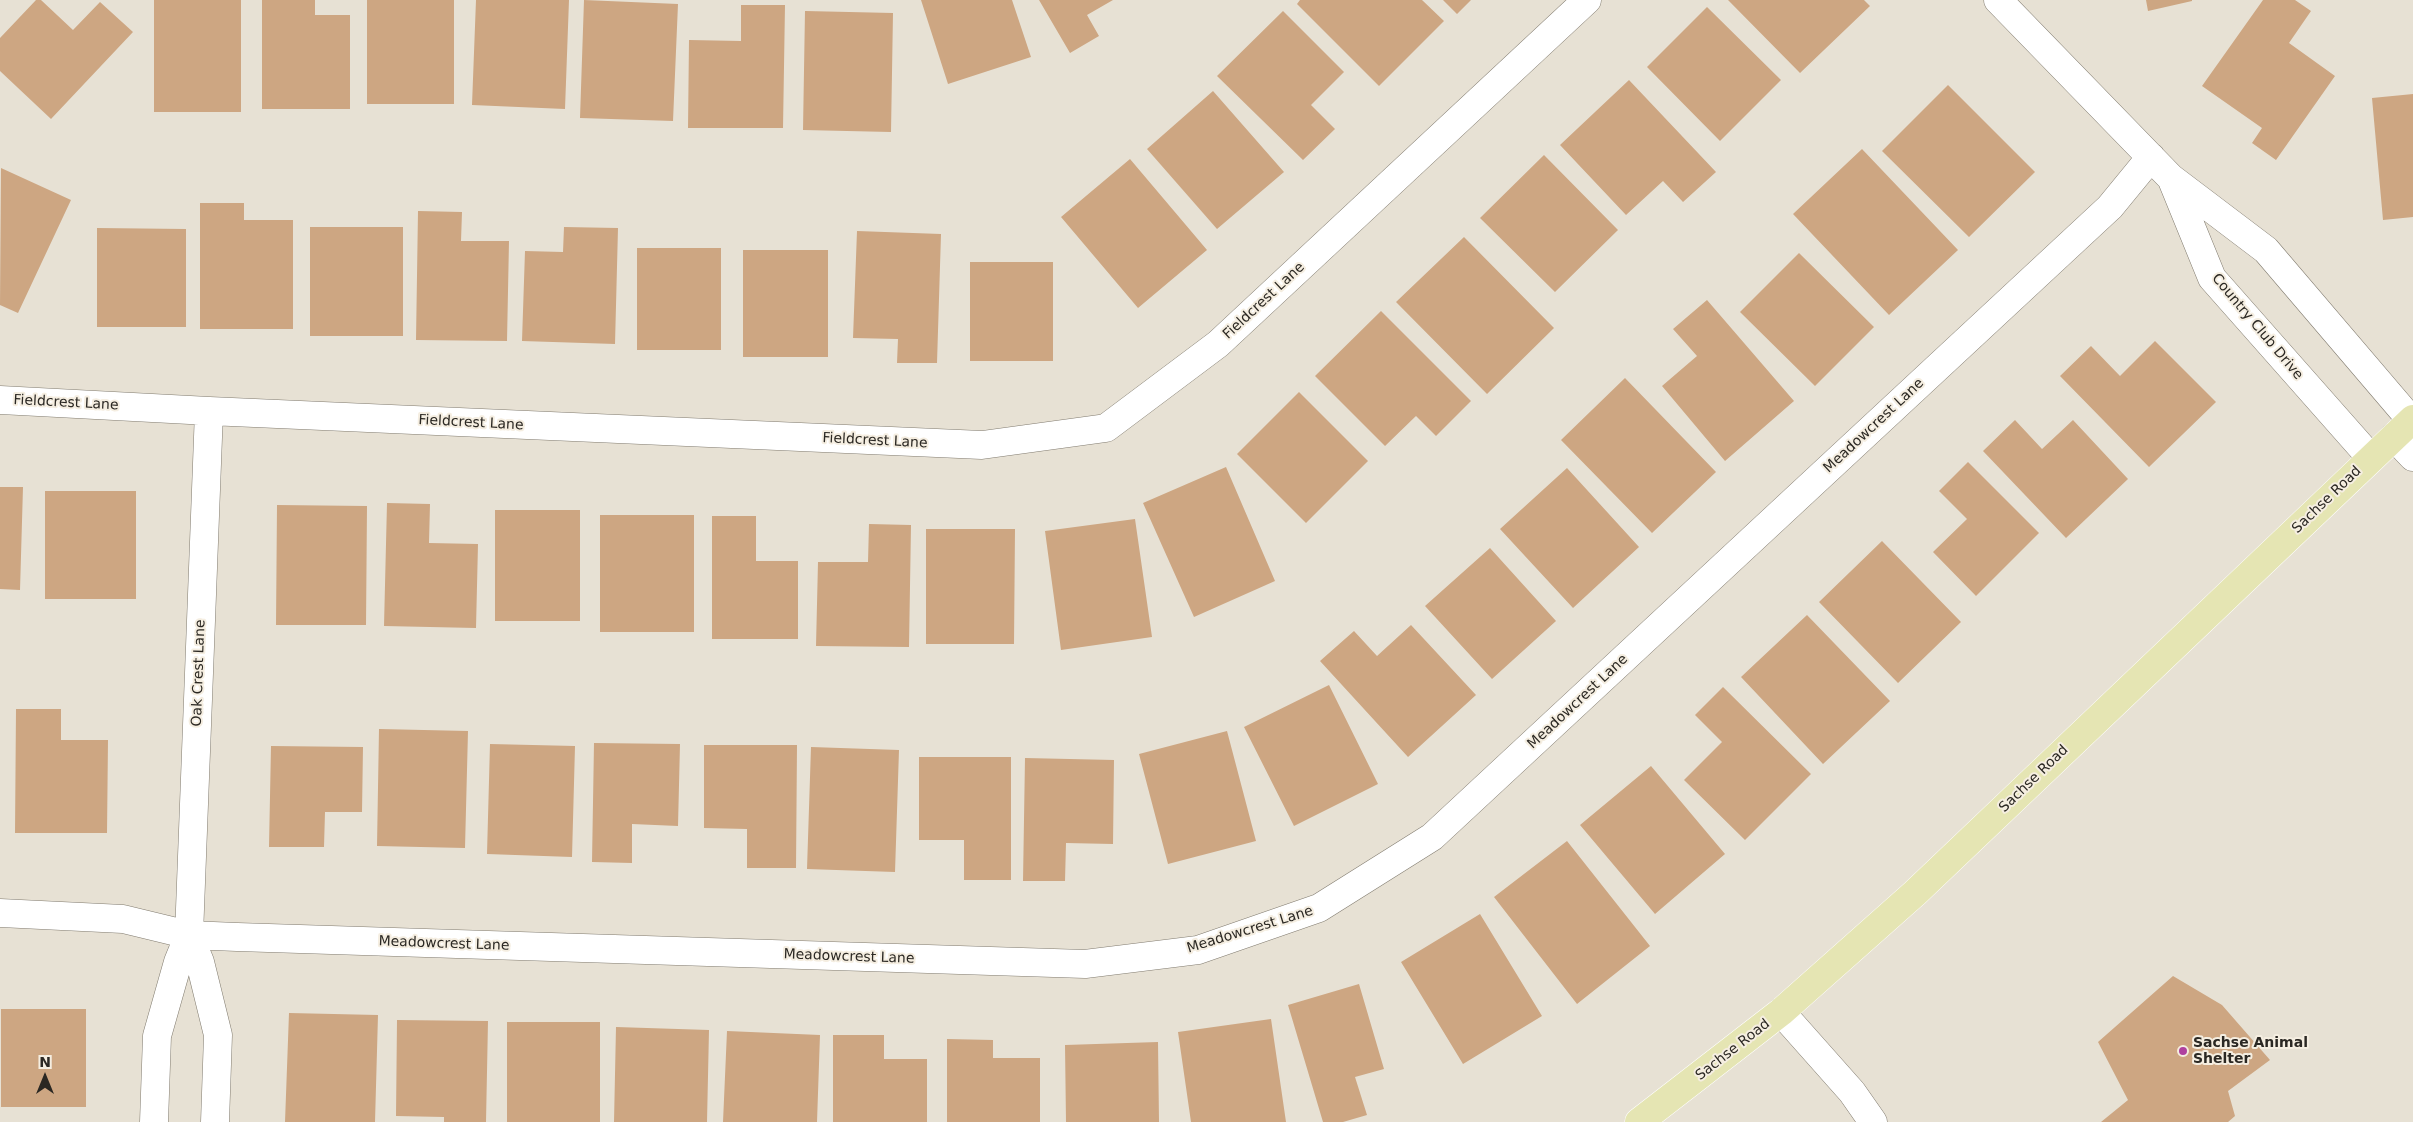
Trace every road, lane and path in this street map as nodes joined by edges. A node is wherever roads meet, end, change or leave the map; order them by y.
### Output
1 (1587, 0) edge
2 (1998, 0) edge
3 (2151, 157) junction
4 (2171, 178) junction
5 (0, 400) edge
6 (209, 411) junction
7 (2406, 425) edge
8 (2413, 457) edge
9 (2371, 458) junction
10 (0, 913) edge
11 (188, 935) junction
12 (1781, 1012) junction
13 (154, 1122) edge
14 (215, 1122) edge
15 (1639, 1122) edge
16 (1873, 1122) edge

1 - 6 street, Fieldcrest Lane
2 - 3 street, Country Club Drive
3 - 4 street, Country Club Drive
3 - 11 street, Meadowcrest Lane
4 - 7 street, Country Club Drive
4 - 9 street, Country Club Drive
5 - 6 street, Fieldcrest Lane
6 - 11 street, Oak Crest Lane
7 - 8 street, Country Club Drive
7 - 9 main road, Sachse Road
9 - 12 main road, Sachse Road
10 - 11 street, Meadowcrest Lane
11 - 13 street, Oak Crest Lane
11 - 14 street, Oak Crest Lane
12 - 15 main road, Sachse Road
12 - 16 street

